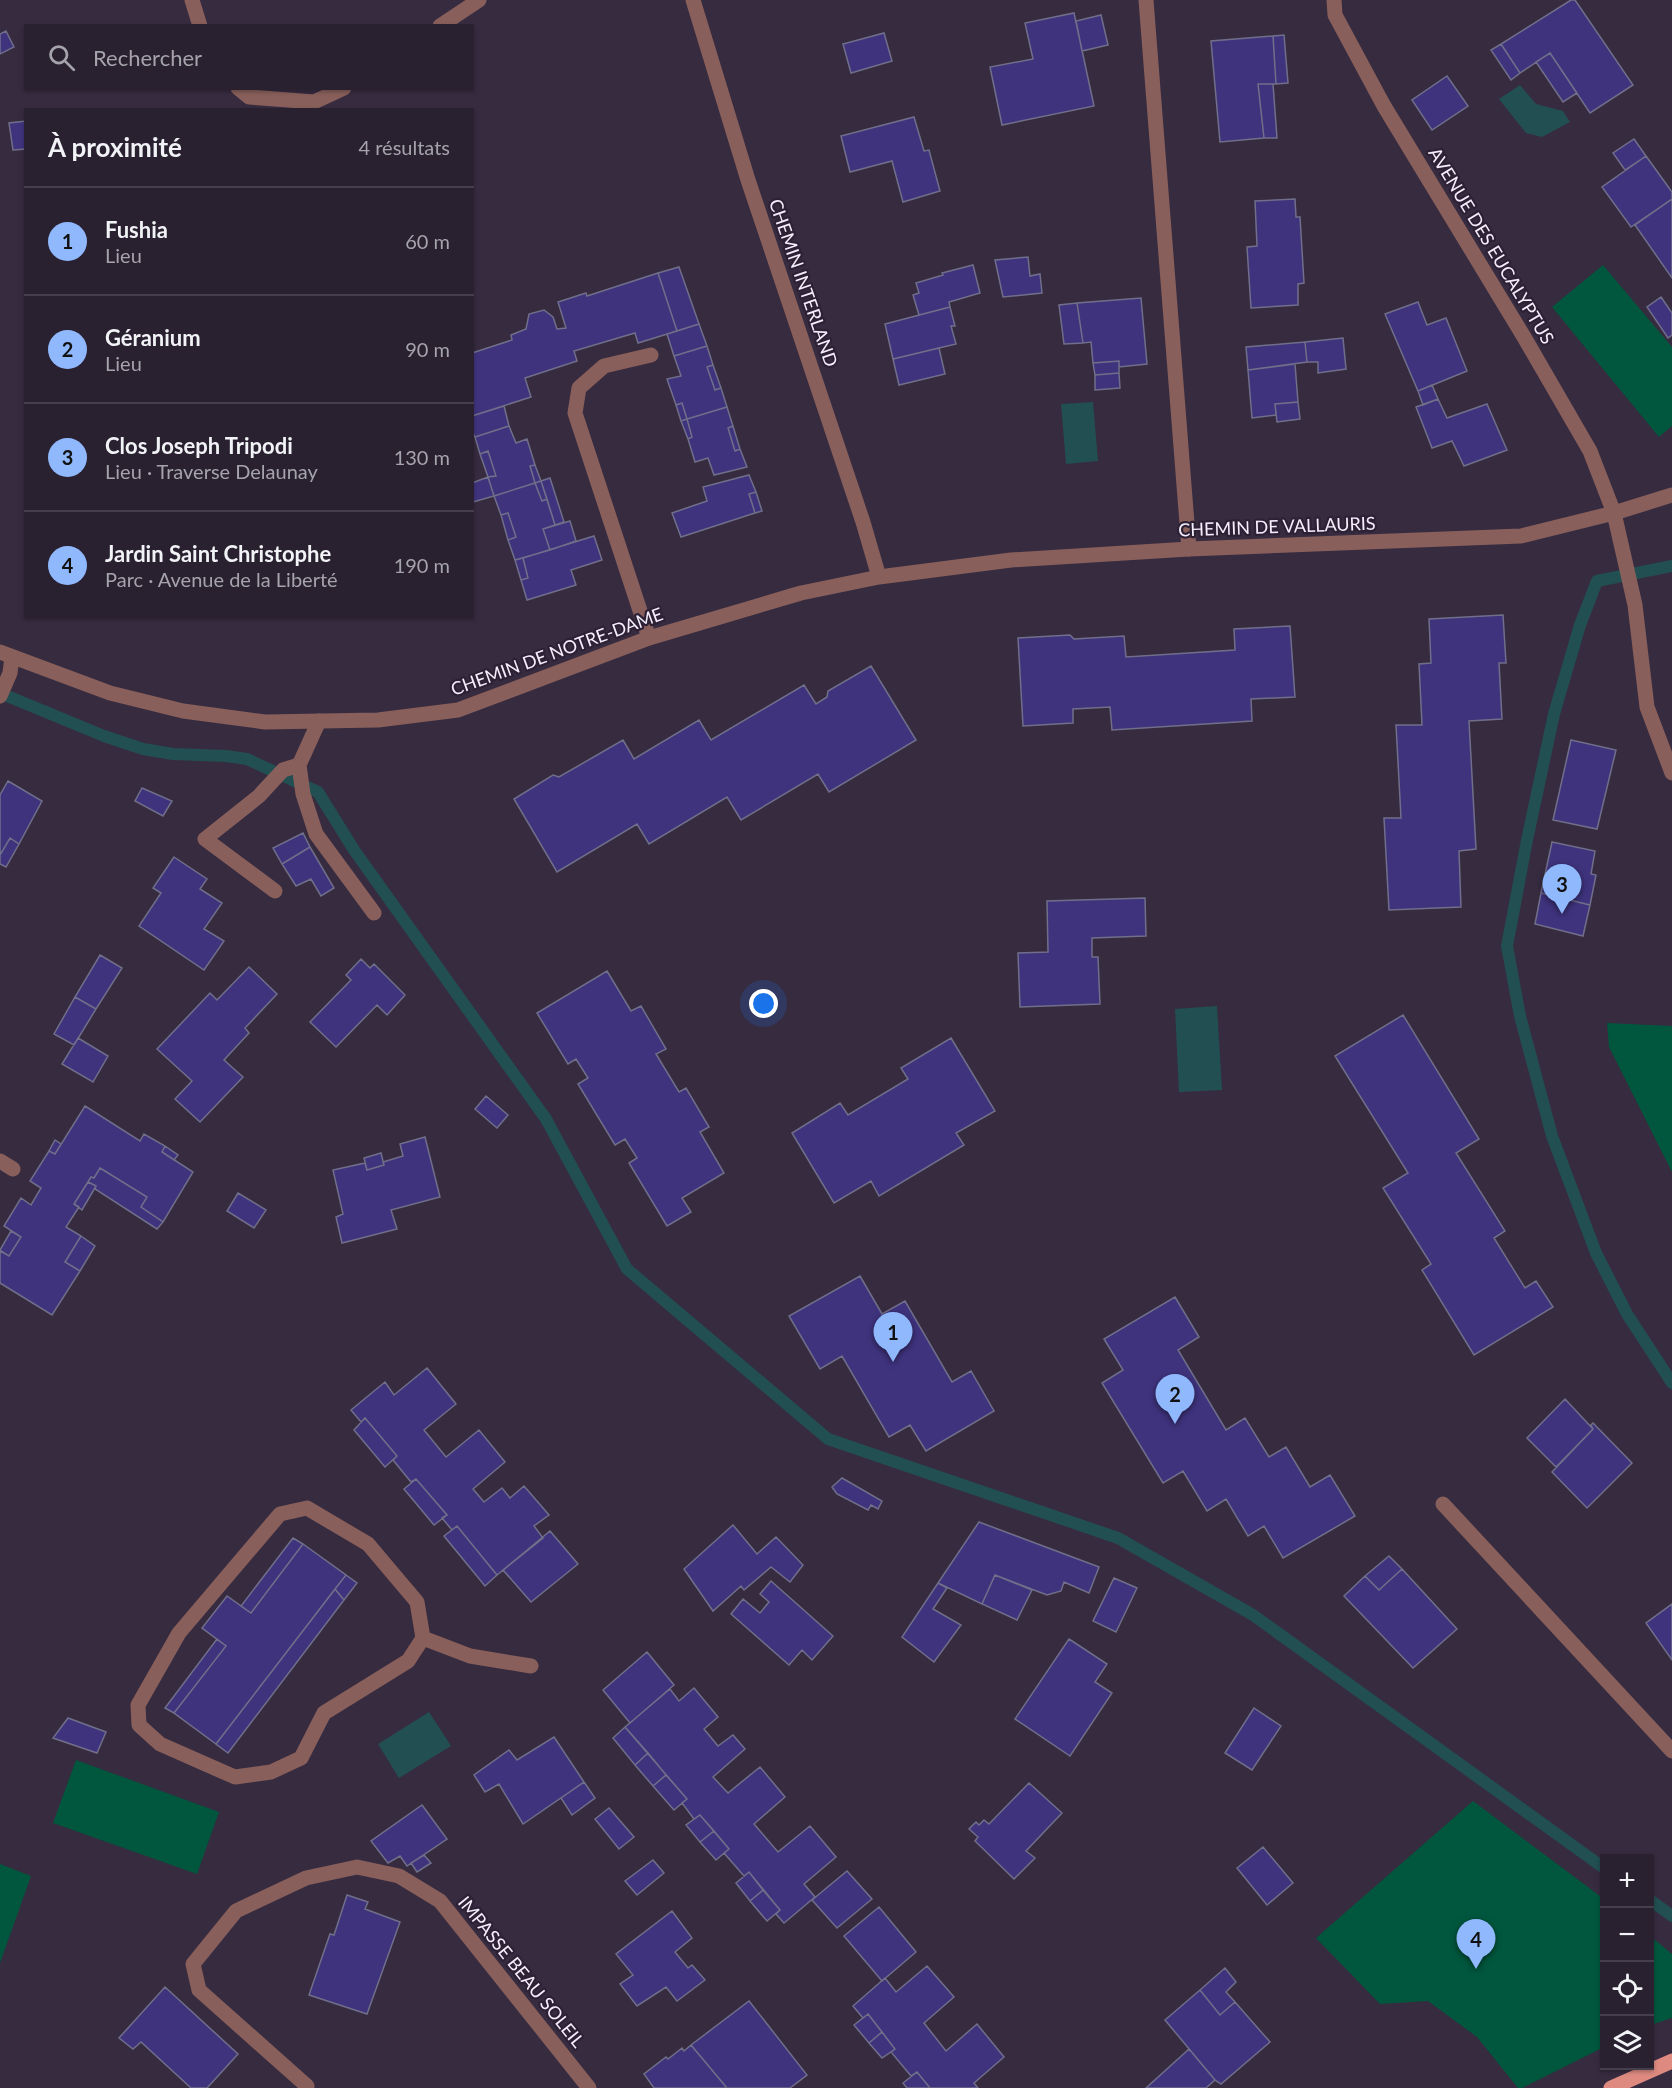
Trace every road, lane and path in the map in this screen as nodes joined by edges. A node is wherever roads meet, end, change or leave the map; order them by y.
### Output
1 (192, 0) edge
2 (479, 0) edge
3 (693, 0) edge
4 (1146, 0) edge
5 (1334, 0) edge
6 (199, 24) edge
7 (443, 24) edge
8 (240, 90) edge
9 (340, 90) edge
10 (651, 355) dead end
11 (1672, 495) edge
12 (1614, 513) junction
13 (1189, 549) junction
14 (879, 577) junction
15 (649, 638) junction
16 (6, 654) edge
17 (0, 696) edge
18 (319, 721) junction
19 (299, 765) junction
20 (1672, 773) edge
21 (275, 891) dead end
22 (374, 913) dead end
23 (1443, 1504) dead end
24 (423, 1638) junction
25 (531, 1666) dead end
26 (1672, 1750) edge
27 (1672, 2061) edge
28 (307, 2086) dead end
29 (589, 2088) edge
30 (1611, 2088) edge

1 - 6 street
2 - 7 street
3 - 14 street, CHEMIN INTERLAND
4 - 13 street
5 - 12 street, AVENUE DES EUCALYPTUS
8 - 9 street
10 - 15 street
11 - 12 street, CHEMIN DE VALLAURIS
12 - 13 street, CHEMIN DE VALLAURIS
12 - 20 street, AVENUE DES EUCALYPTUS
13 - 14 street, CHEMIN DE VALLAURIS
14 - 15 street, CHEMIN DE NOTRE-DAME
15 - 18 street, CHEMIN DE NOTRE-DAME
16 - 17 street
16 - 18 street, CHEMIN DE NOTRE-DAME
18 - 19 street
19 - 21 street
19 - 22 street
23 - 26 street
24 - 24 street
24 - 25 street
27 - 30 main road
28 - 29 street, IMPASSE BEAU SOLEIL

